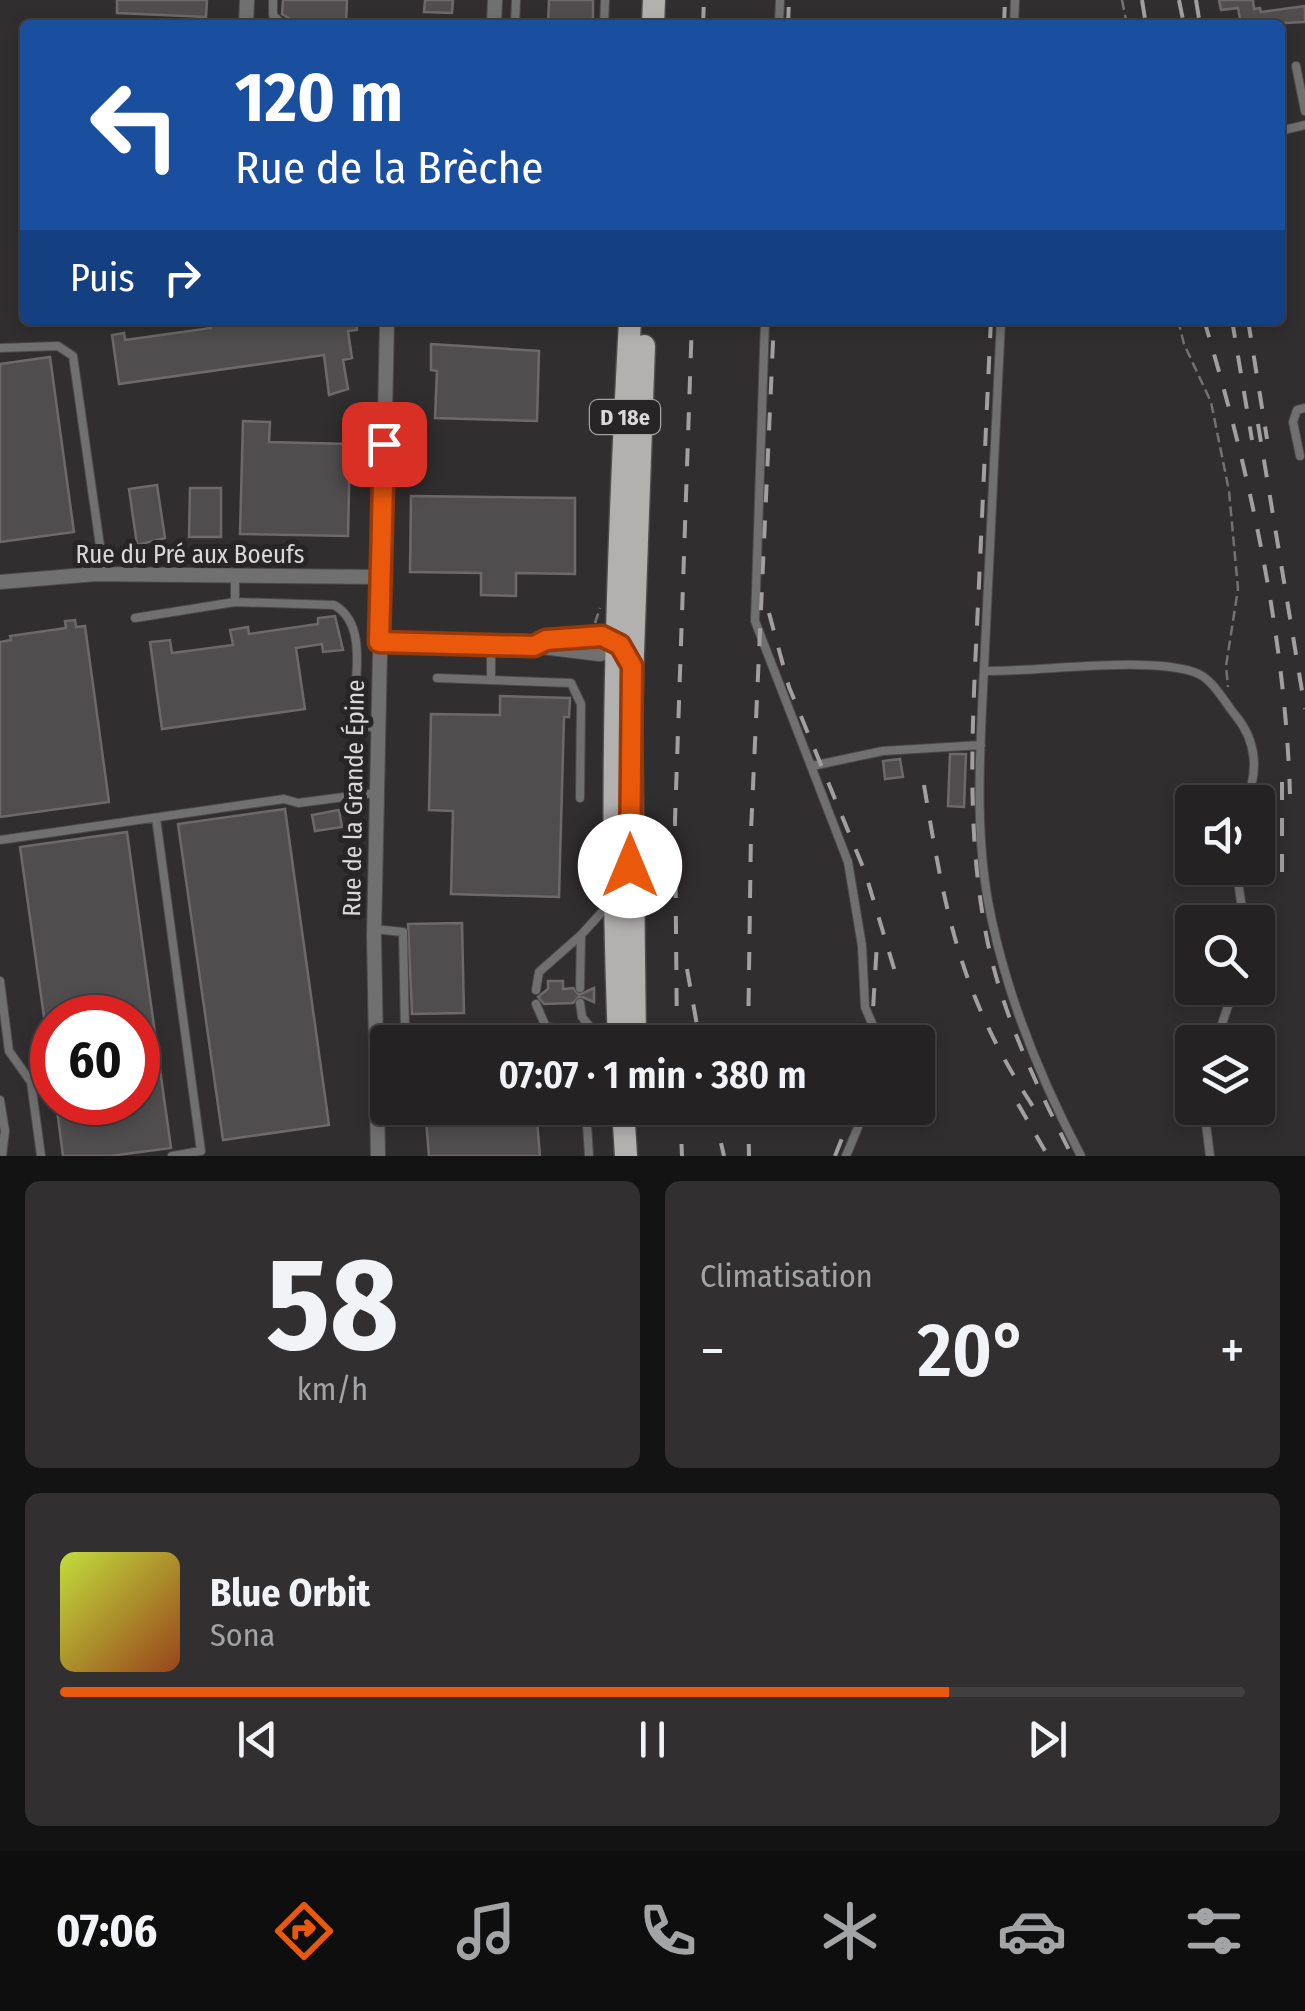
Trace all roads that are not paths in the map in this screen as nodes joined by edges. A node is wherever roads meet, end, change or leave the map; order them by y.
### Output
1 (1296, 66) dead end
2 (1305, 111) edge
3 (387, 325) edge
4 (630, 325) edge
5 (644, 325) edge
6 (765, 325) edge
7 (1001, 325) edge
8 (0, 348) edge
9 (1305, 408) edge
10 (1300, 456) dead end
11 (104, 574) junction
12 (235, 575) junction
13 (380, 577) junction
14 (0, 582) edge
15 (235, 602) junction
16 (135, 618) dead end
17 (379, 642) junction
18 (620, 644) junction
19 (491, 645) junction
20 (534, 646) junction
21 (984, 671) junction
22 (437, 678) dead end
23 (490, 679) junction
24 (376, 728) junction
25 (981, 745) junction
26 (812, 766) junction
27 (1254, 785) edge
28 (375, 793) junction
29 (580, 798) dead end
30 (156, 818) junction
31 (0, 840) edge
32 (613, 899) junction
33 (374, 929) junction
34 (581, 935) junction
35 (0, 982) edge
36 (580, 988) dead end
37 (536, 990) dead end
38 (580, 1002) dead end
39 (536, 1004) dead end
40 (374, 1025) edge
41 (405, 1025) edge
42 (545, 1025) edge
43 (588, 1025) edge
44 (618, 1025) edge
45 (634, 1025) edge
46 (873, 1025) edge
47 (0, 1100) edge
48 (379, 1125) edge
49 (587, 1125) edge
50 (624, 1125) edge
51 (637, 1125) edge
52 (859, 1125) edge
53 (1206, 1125) edge
54 (2, 1156) edge
55 (42, 1156) edge
56 (172, 1156) edge
57 (378, 1156) edge
58 (589, 1156) edge
59 (626, 1156) edge
60 (638, 1156) edge
61 (846, 1156) edge
62 (1081, 1156) edge
63 (1210, 1156) edge

1 - 2 lane
3 - 13 street, Rue de la Grande Épine
4 - 18 main road, D 18e
5 - 18 main road, D 18e
6 - 26 lane
7 - 21 lane
8 - 11 lane
9 - 10 lane
11 - 12 street, Rue du Pré aux Boeufs
11 - 14 street, Rue du Pré aux Boeufs
12 - 13 street, Rue du Pré aux Boeufs
12 - 15 lane
13 - 17 street, Rue de la Grande Épine
15 - 16 lane
15 - 24 lane
17 - 19 street
17 - 24 street, Rue de la Grande Épine
18 - 20 street
18 - 20 street
18 - 32 main road, D 18e
18 - 45 main road, D 18e
19 - 20 street
19 - 23 lane
21 - 25 lane
21 - 27 lane
22 - 23 lane
23 - 29 lane
24 - 28 street, Rue de la Grande Épine
25 - 26 lane
25 - 62 lane
26 - 46 lane
28 - 30 lane
28 - 33 street, Rue de la Grande Épine
30 - 31 lane
30 - 56 lane
32 - 34 lane
32 - 44 main road, D 18e
33 - 40 street, Rue de la Grande Épine
33 - 41 lane
34 - 36 lane
34 - 37 lane
35 - 55 lane
38 - 43 lane
39 - 42 lane
47 - 54 lane
48 - 57 street, Rue de la Grande Épine
49 - 58 lane
50 - 59 main road
51 - 60 main road
52 - 61 lane
53 - 63 lane

